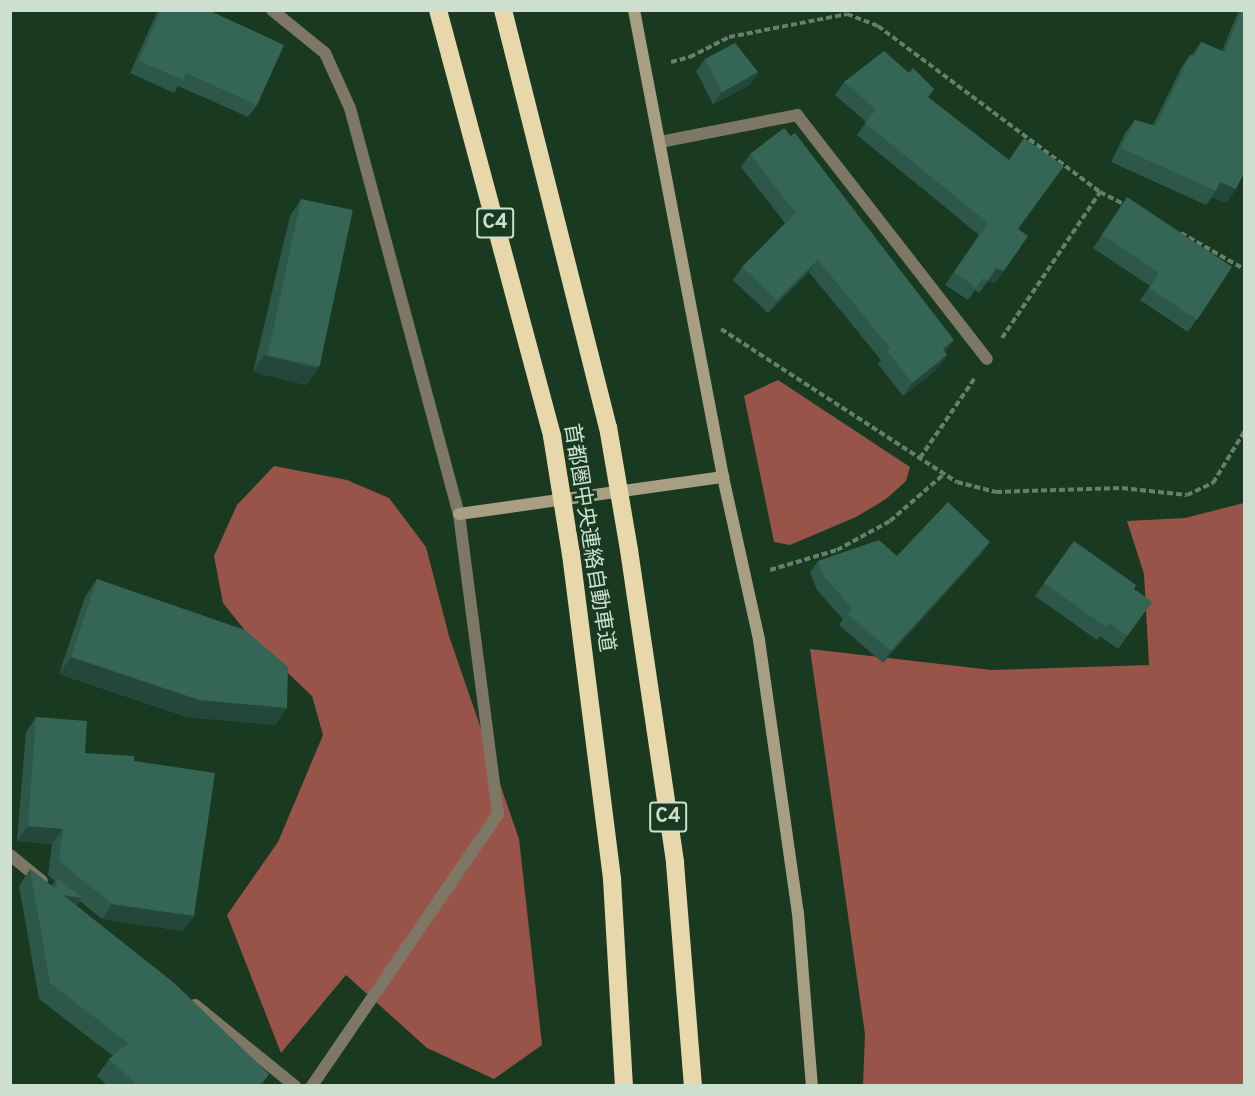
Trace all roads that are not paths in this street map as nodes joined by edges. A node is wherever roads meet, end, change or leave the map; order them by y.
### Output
1 (272, 10) edge
2 (438, 10) edge
3 (503, 10) edge
4 (634, 10) edge
5 (660, 142) junction
6 (987, 359) road end
7 (723, 477) junction
8 (459, 514) junction
9 (10, 855) edge
10 (56, 892) edge
11 (185, 996) edge
12 (295, 1086) edge
13 (312, 1086) edge
14 (624, 1086) edge
15 (693, 1086) edge
16 (812, 1086) edge

1 - 8 street
2 - 14 highway, 首都圏中央連絡自動車道 / C4, bridge
3 - 15 highway, 首都圏中央連絡自動車道 / C4, bridge
4 - 5 street
5 - 6 street
5 - 7 street
7 - 8 street
7 - 16 street
8 - 13 street
9 - 10 street
11 - 12 street

